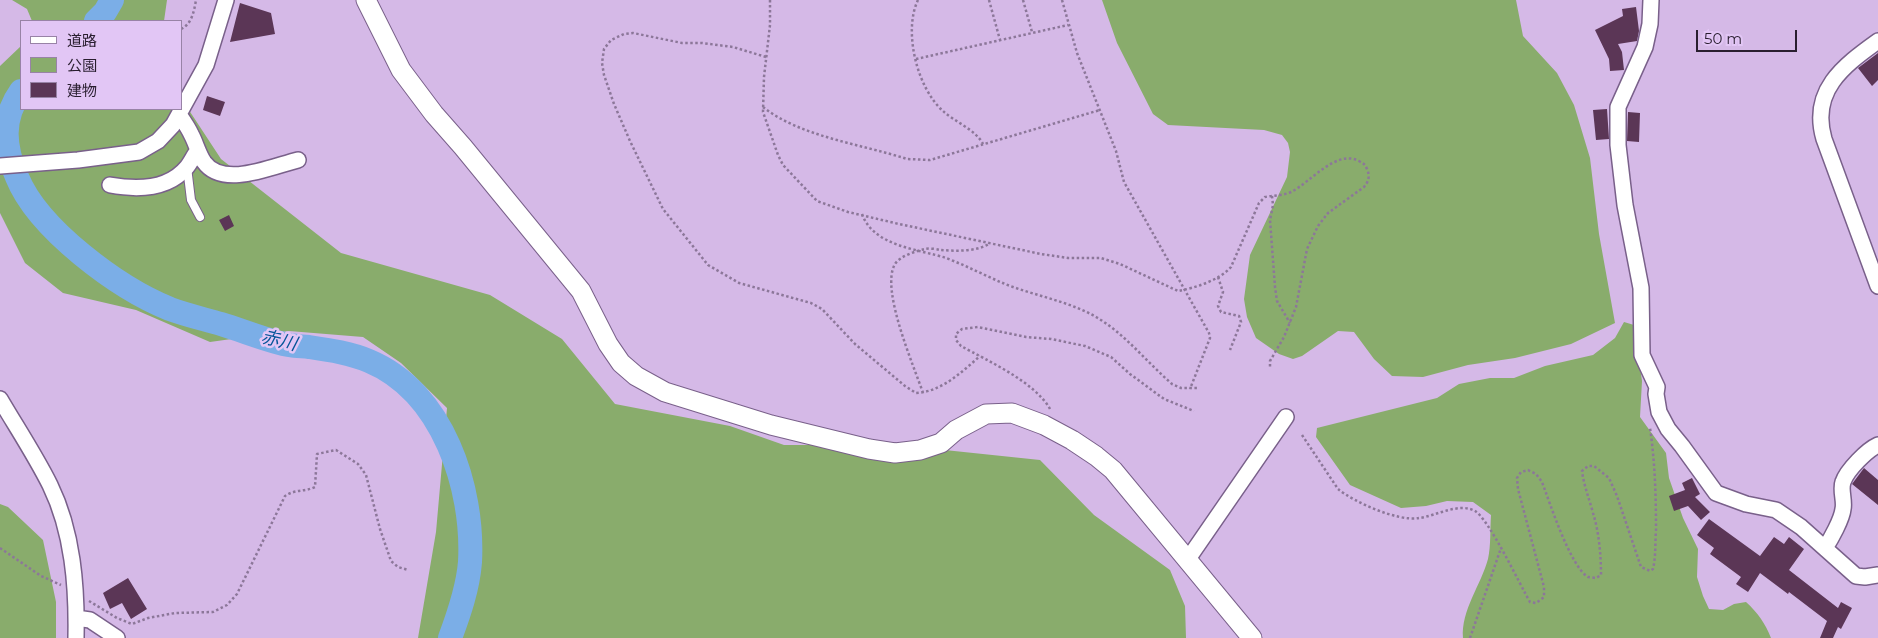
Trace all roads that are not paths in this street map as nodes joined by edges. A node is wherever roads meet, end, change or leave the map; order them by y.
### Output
1 (226, 0) edge
2 (366, 0) edge
3 (1651, 0) edge
4 (1878, 41) edge
5 (182, 109) edge
6 (181, 110) edge
7 (179, 114) junction
8 (198, 150) junction
9 (298, 160) dead end
10 (0, 166) edge
11 (187, 167) junction
12 (110, 184) dead end
13 (200, 217) dead end
14 (1878, 286) edge
15 (0, 399) edge
16 (1286, 417) dead end
17 (1878, 445) edge
18 (1824, 548) junction
19 (1188, 559) junction
20 (1878, 575) edge
21 (76, 618) junction
22 (76, 638) edge
23 (117, 638) edge
24 (1252, 638) edge

1 - 5 street
2 - 19 street
3 - 18 street
4 - 14 street
6 - 7 street
7 - 8 street
7 - 10 street
8 - 9 street
8 - 11 street
11 - 12 street
11 - 13 lane
15 - 21 street
16 - 19 street
17 - 18 street
18 - 20 street
19 - 24 street
21 - 22 street
21 - 23 street

